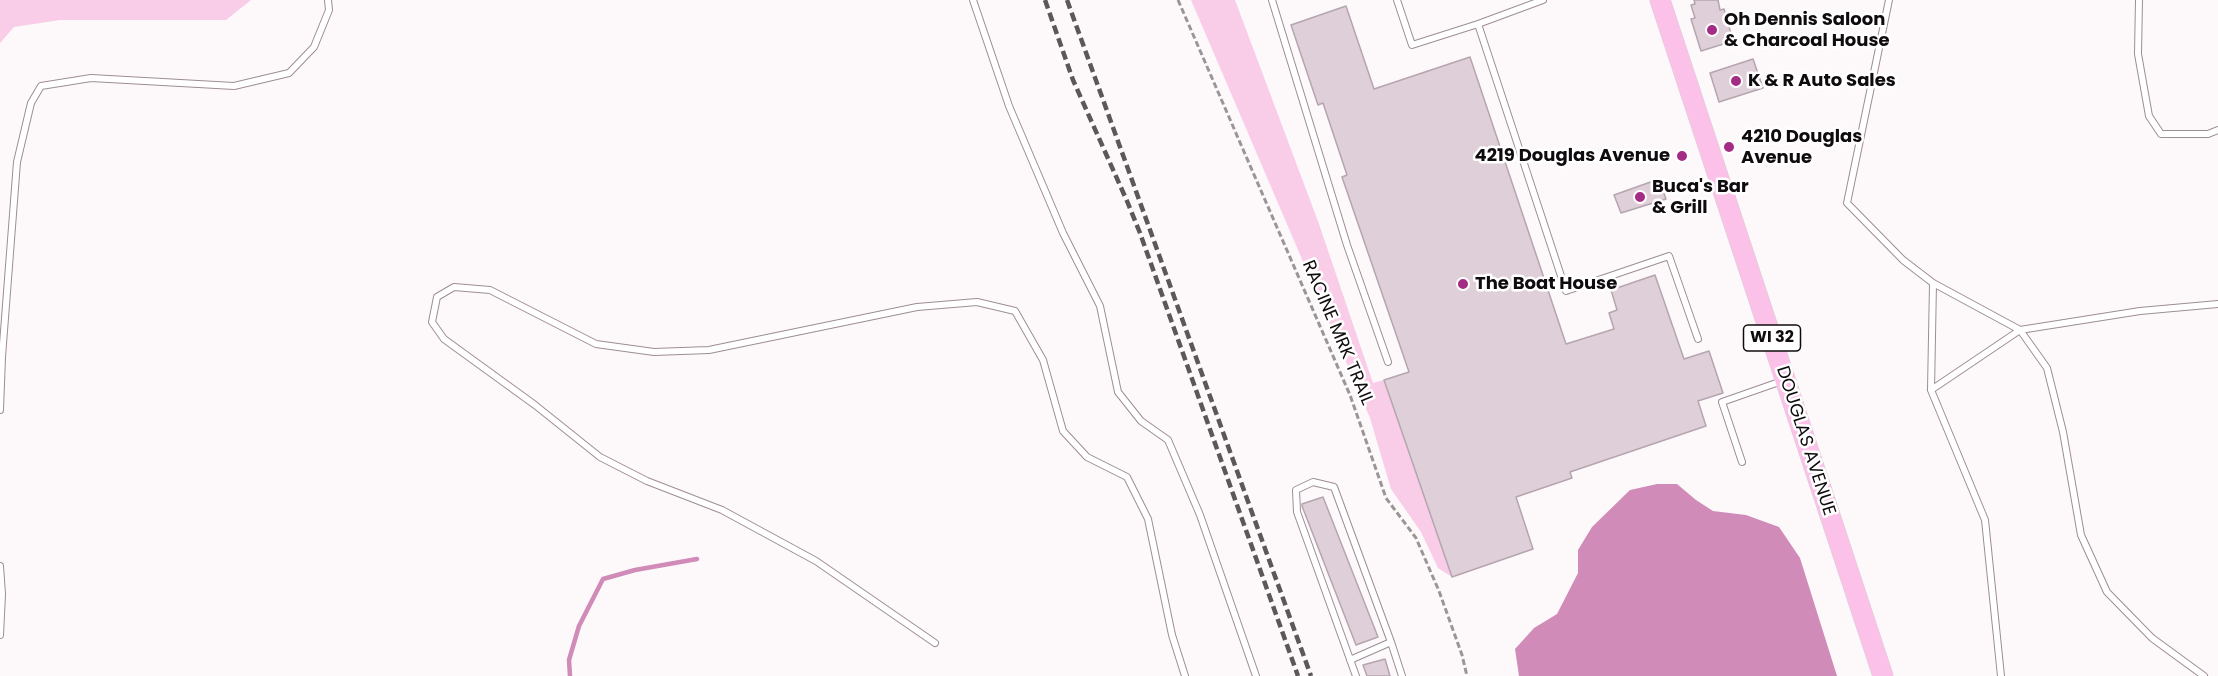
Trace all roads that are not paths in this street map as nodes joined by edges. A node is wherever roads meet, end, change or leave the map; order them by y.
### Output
1 (328, 0) edge
2 (973, 0) edge
3 (1272, 0) edge
4 (1397, 0) edge
5 (1543, 0) edge
6 (1660, 0) edge
7 (1889, 0) edge
8 (2139, 0) edge
9 (1478, 24) junction
10 (2218, 130) edge
11 (1933, 283) junction
12 (2218, 304) edge
13 (2020, 330) junction
14 (1698, 339) dead end
15 (1388, 362) dead end
16 (1785, 380) junction
17 (1931, 390) junction
18 (0, 410) edge
19 (1742, 462) dead end
20 (0, 566) edge
21 (0, 635) edge
22 (1391, 642) junction
23 (934, 643) dead end
24 (1350, 660) junction
25 (1185, 676) edge
26 (1256, 676) edge
27 (1356, 676) edge
28 (1402, 676) edge
29 (1883, 676) edge
30 (2001, 676) edge
31 (2205, 676) edge

1 - 18 lane
2 - 26 lane
3 - 15 lane
4 - 9 lane
5 - 9 lane
6 - 16 main road, DOUGLAS AVENUE / WI 32
7 - 11 lane
8 - 10 lane
9 - 14 lane
11 - 13 lane
11 - 17 lane
12 - 13 lane
13 - 17 lane
13 - 31 lane
16 - 19 lane
16 - 29 main road, DOUGLAS AVENUE / WI 32
17 - 30 lane
20 - 21 lane
22 - 24 lane
22 - 24 lane
22 - 28 lane
23 - 25 lane
24 - 27 lane

